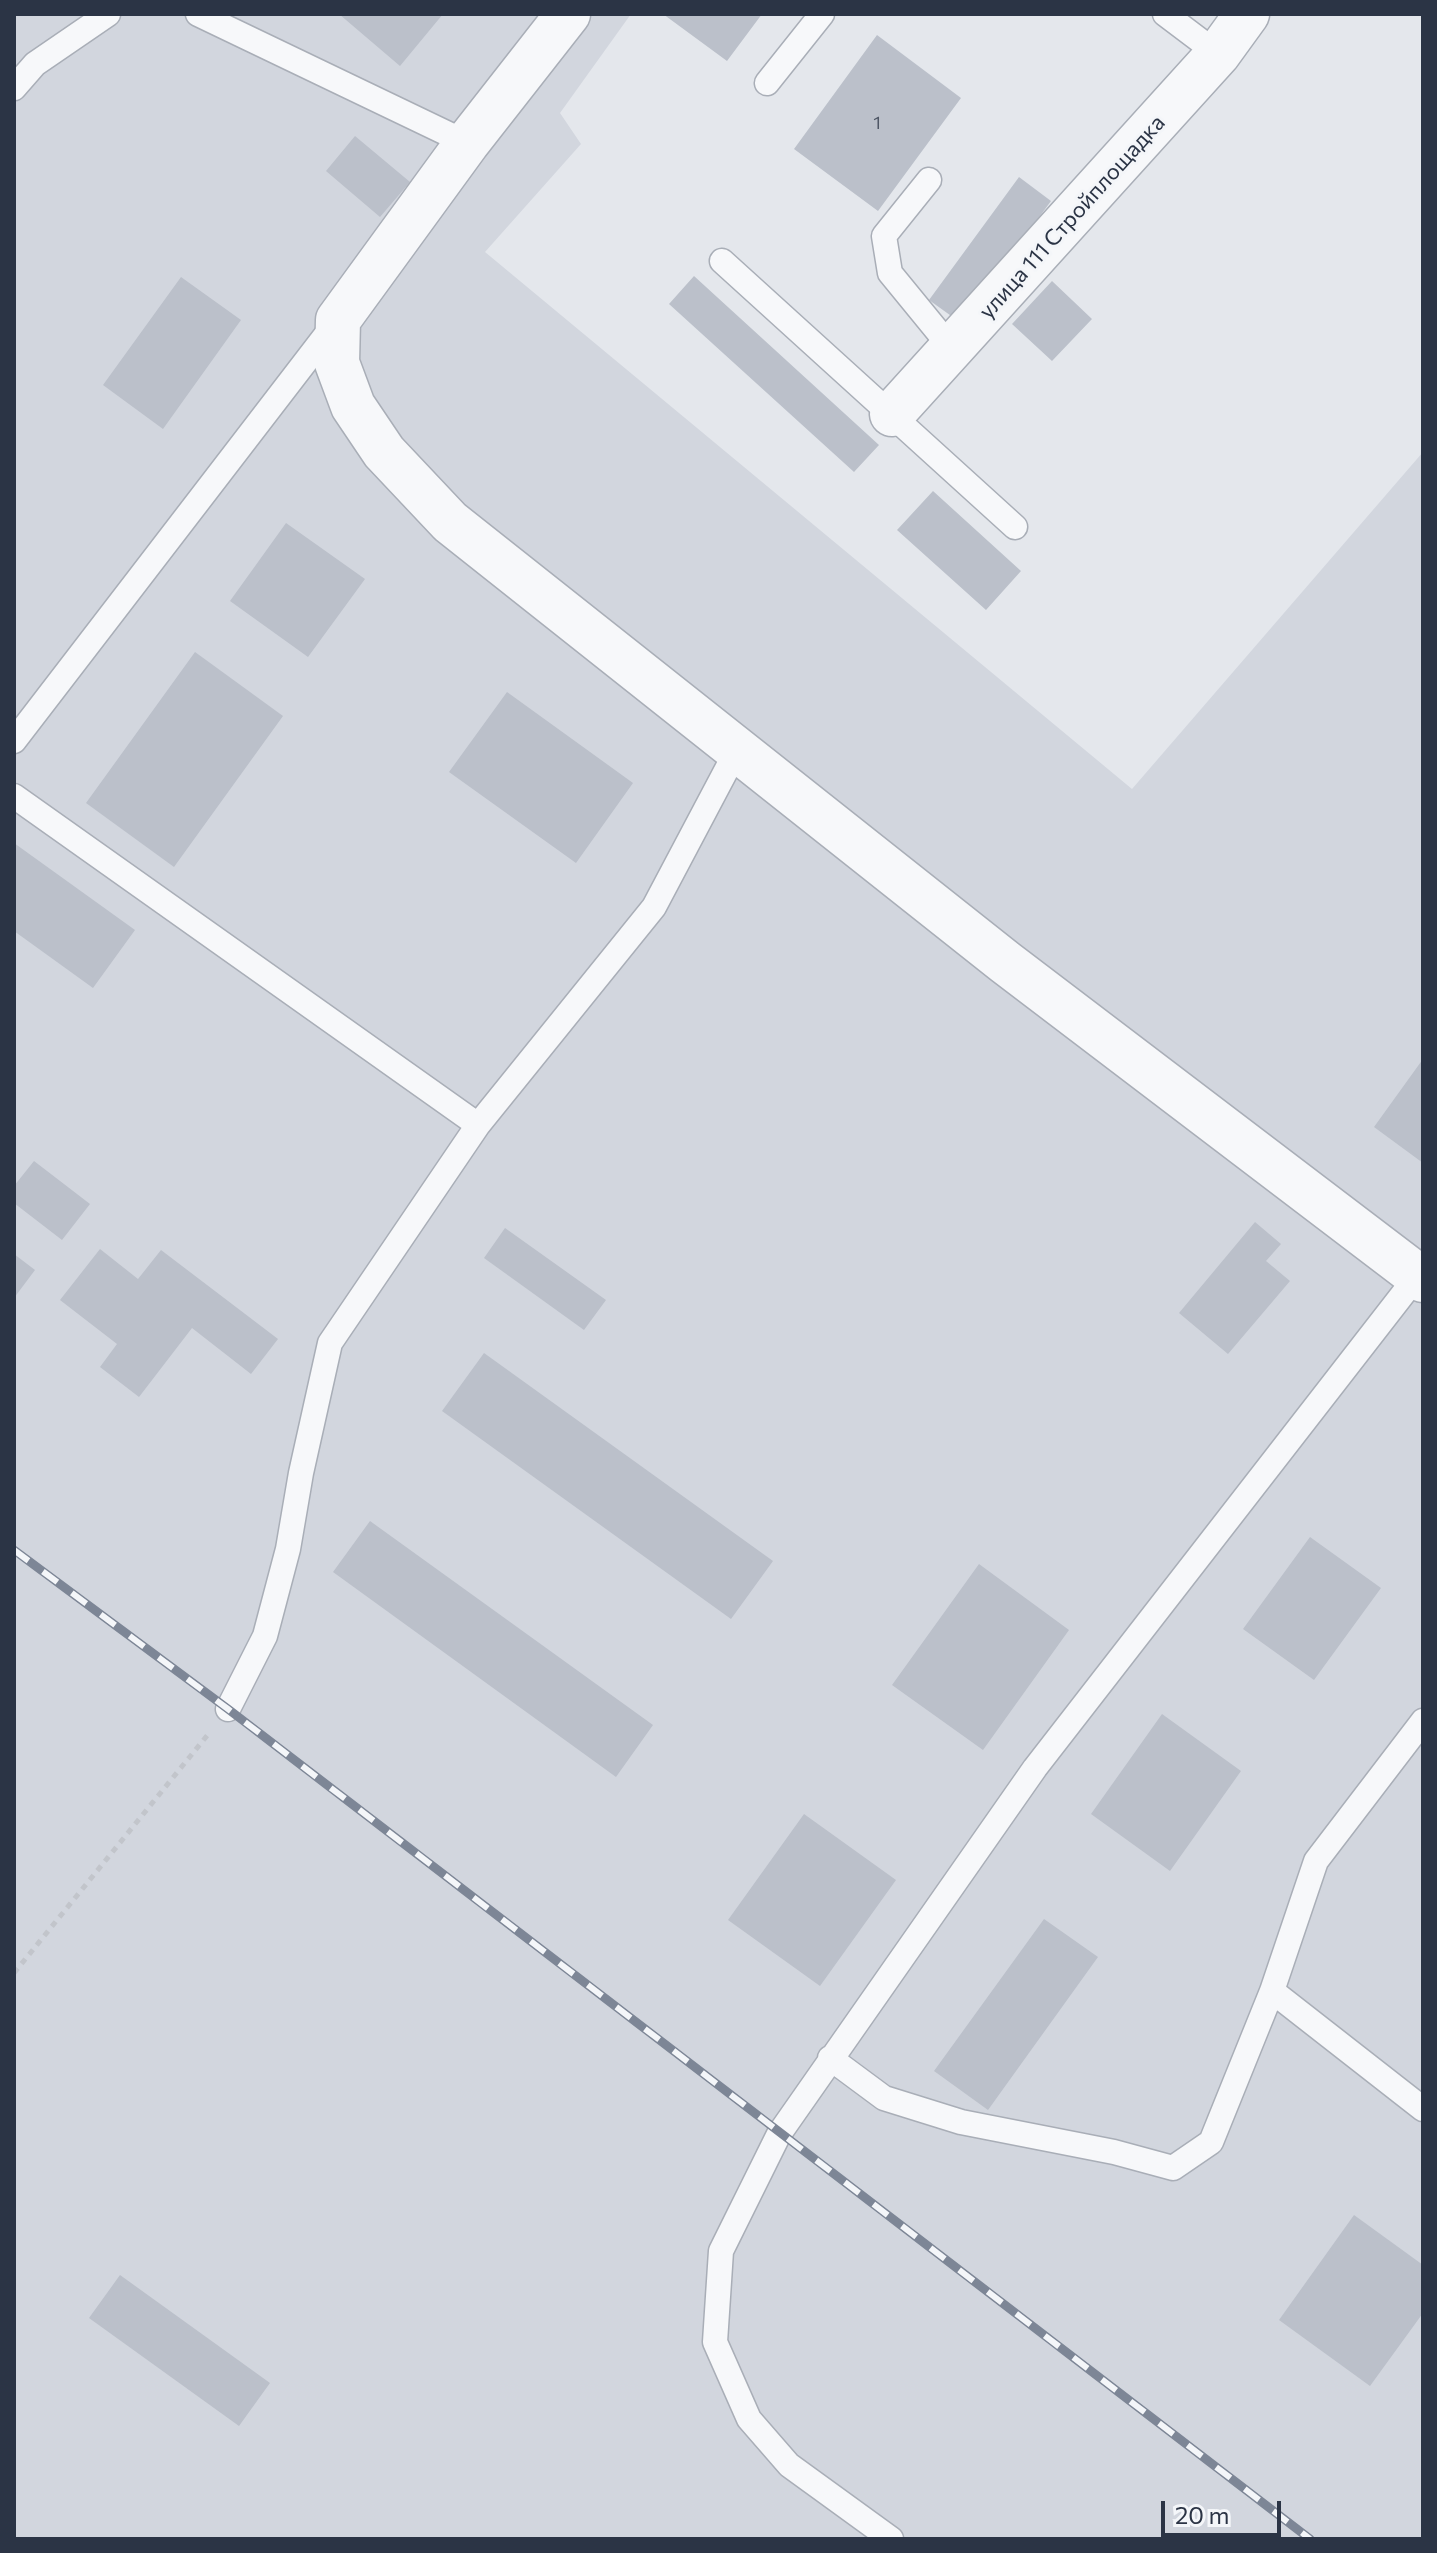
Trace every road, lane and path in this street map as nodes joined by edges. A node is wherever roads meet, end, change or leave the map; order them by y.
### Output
1 (108, 14) edge
2 (198, 14) edge
3 (568, 14) edge
4 (822, 14) edge
5 (1165, 14) edge
6 (1247, 14) edge
7 (1218, 54) junction
8 (767, 83) dead end
9 (14, 88) edge
10 (467, 143) junction
11 (929, 180) dead end
12 (722, 261) dead end
13 (338, 320) junction
14 (953, 350) junction
15 (892, 414) junction
16 (1015, 527) dead end
17 (14, 741) edge
18 (737, 750) junction
19 (14, 796) edge
20 (478, 1125) junction
21 (1420, 1278) edge
22 (228, 1709) joint
23 (1423, 1721) edge
24 (14, 1973) edge
25 (1272, 1991) junction
26 (830, 2058) junction
27 (1423, 2109) edge
28 (891, 2539) edge

1 - 9 lane
2 - 10 lane
3 - 10 street
4 - 8 lane
5 - 7 lane
6 - 7 street, улица 111 Стройплощадка
7 - 14 street, улица 111 Стройплощадка
10 - 13 street
11 - 14 lane
12 - 15 lane
13 - 17 lane
13 - 18 street
14 - 15 street, улица 111 Стройплощадка
15 - 16 lane
18 - 20 lane
18 - 21 street
19 - 20 lane
20 - 22 lane
21 - 26 lane
22 - 24 path
23 - 25 lane
25 - 26 lane
25 - 27 lane
26 - 28 lane

